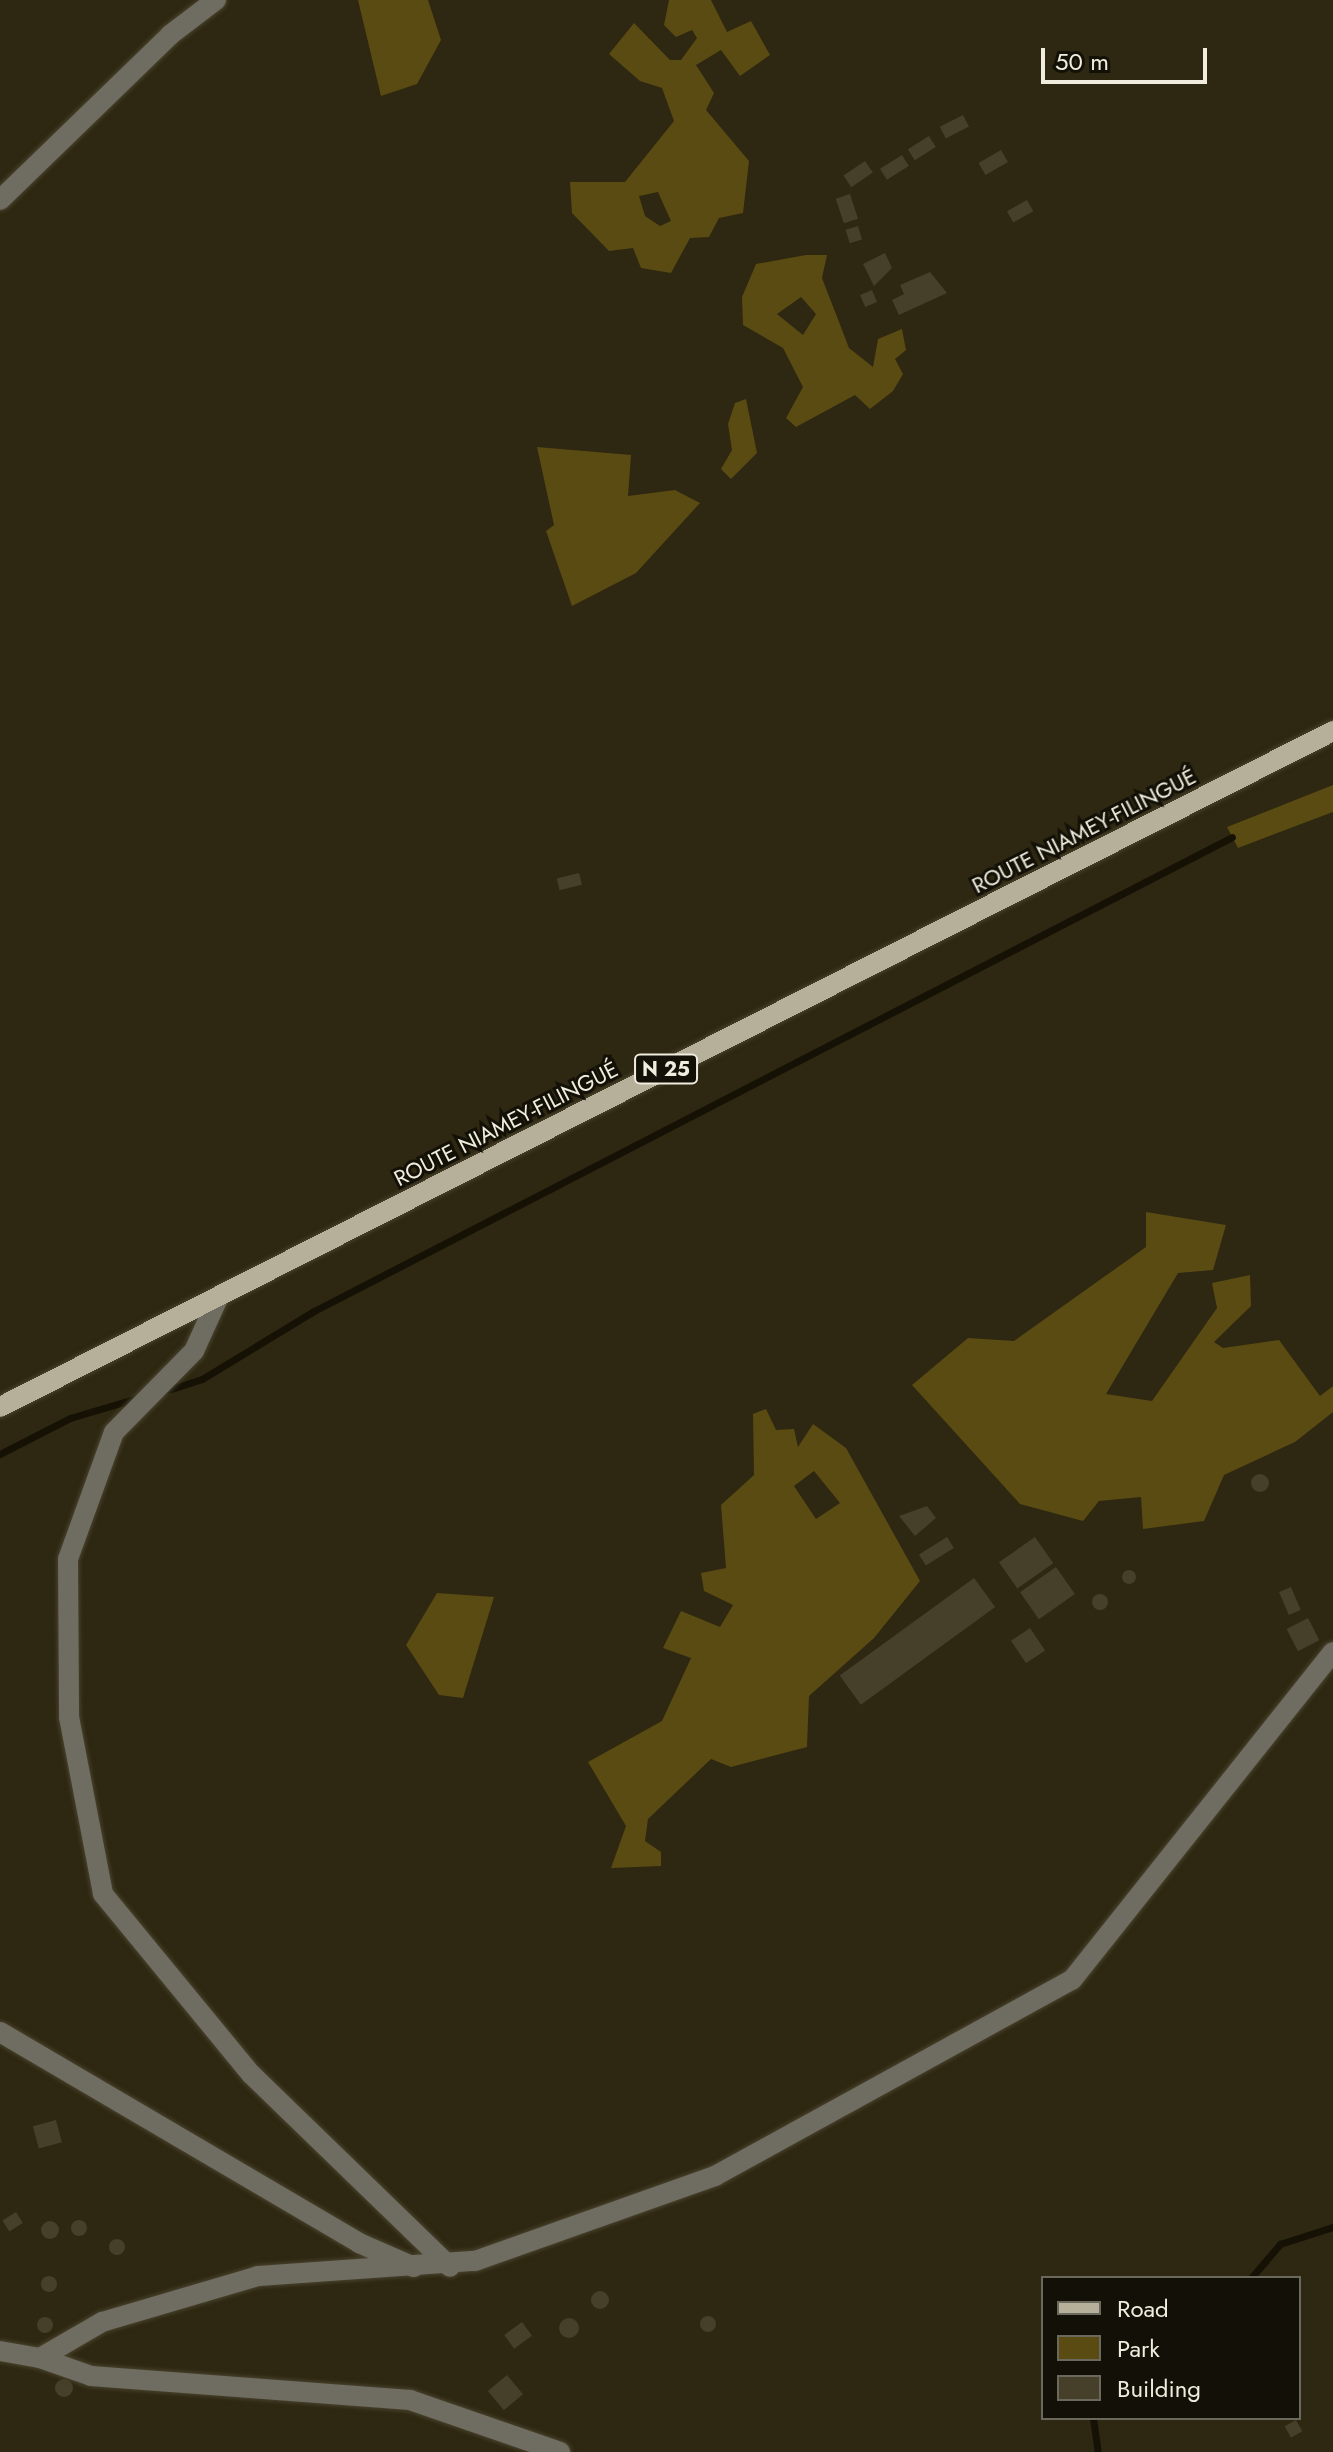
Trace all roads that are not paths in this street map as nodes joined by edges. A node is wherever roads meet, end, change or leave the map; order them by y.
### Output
1 (216, 0) edge
2 (0, 200) edge
3 (1333, 731) edge
4 (219, 1296) junction
5 (0, 1407) edge
6 (1333, 1652) edge
7 (0, 2032) edge
8 (450, 2267) junction
9 (418, 2269) junction
10 (0, 2351) edge
11 (40, 2358) junction
12 (560, 2452) edge

1 - 2 street
3 - 4 main road, ROUTE NIAMEY-FILINGUÉ / N 25
4 - 5 main road, ROUTE NIAMEY-FILINGUÉ / N 25
4 - 8 street
6 - 8 street
7 - 9 street
8 - 9 street
9 - 11 street
10 - 11 street
11 - 12 street

